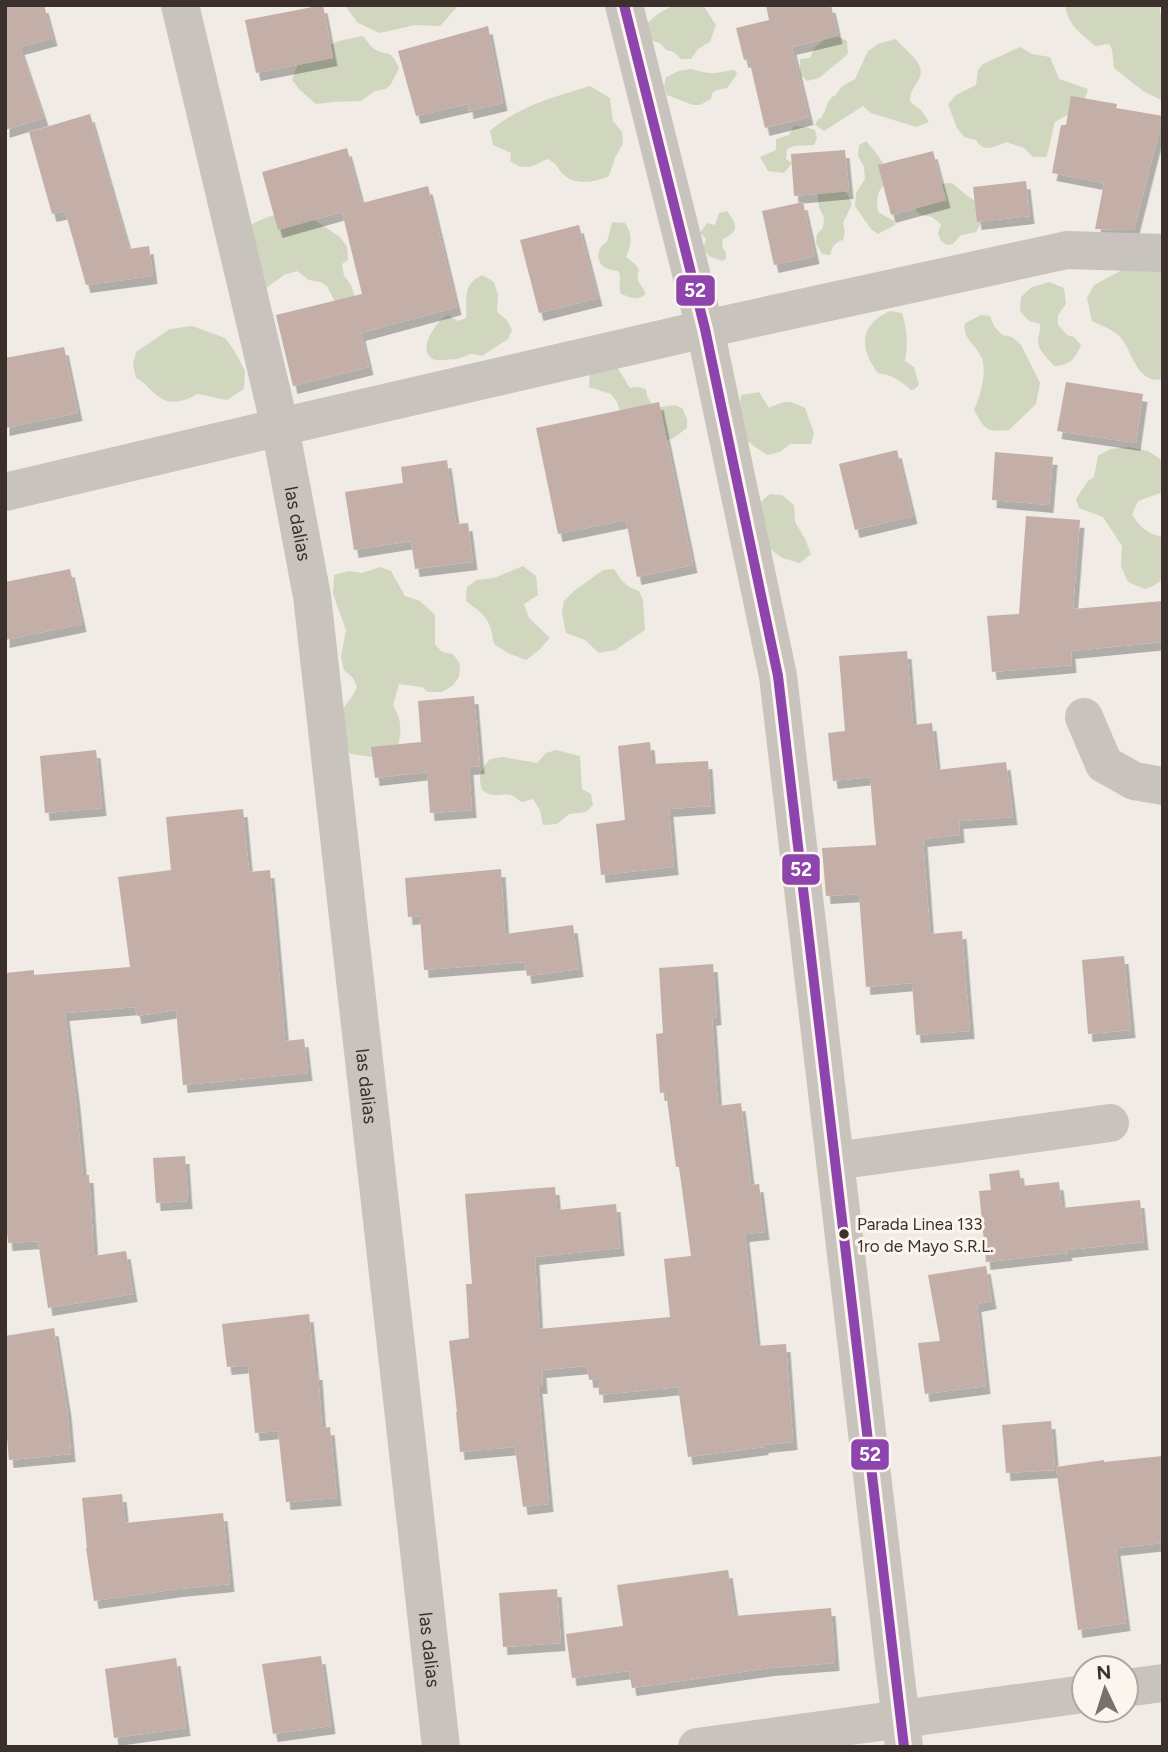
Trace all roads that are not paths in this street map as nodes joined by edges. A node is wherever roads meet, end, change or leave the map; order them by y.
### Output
1 (180, 5) edge
2 (624, 5) edge
3 (1163, 253) edge
4 (705, 329) junction
5 (280, 427) junction
6 (5, 492) edge
7 (1084, 716) dead end
8 (1163, 786) edge
9 (1110, 1123) dead end
10 (835, 1161) junction
11 (1163, 1683) edge
12 (1140, 1686) edge
13 (1070, 1697) edge
14 (903, 1732) edge
15 (442, 1747) edge
16 (697, 1747) edge

1 - 5 street, las dalias
2 - 4 street
3 - 4 street
4 - 5 street
4 - 10 street
5 - 6 street
5 - 15 street, las dalias
7 - 8 street
9 - 10 street
10 - 14 street
11 - 12 street
13 - 14 street
14 - 16 street

